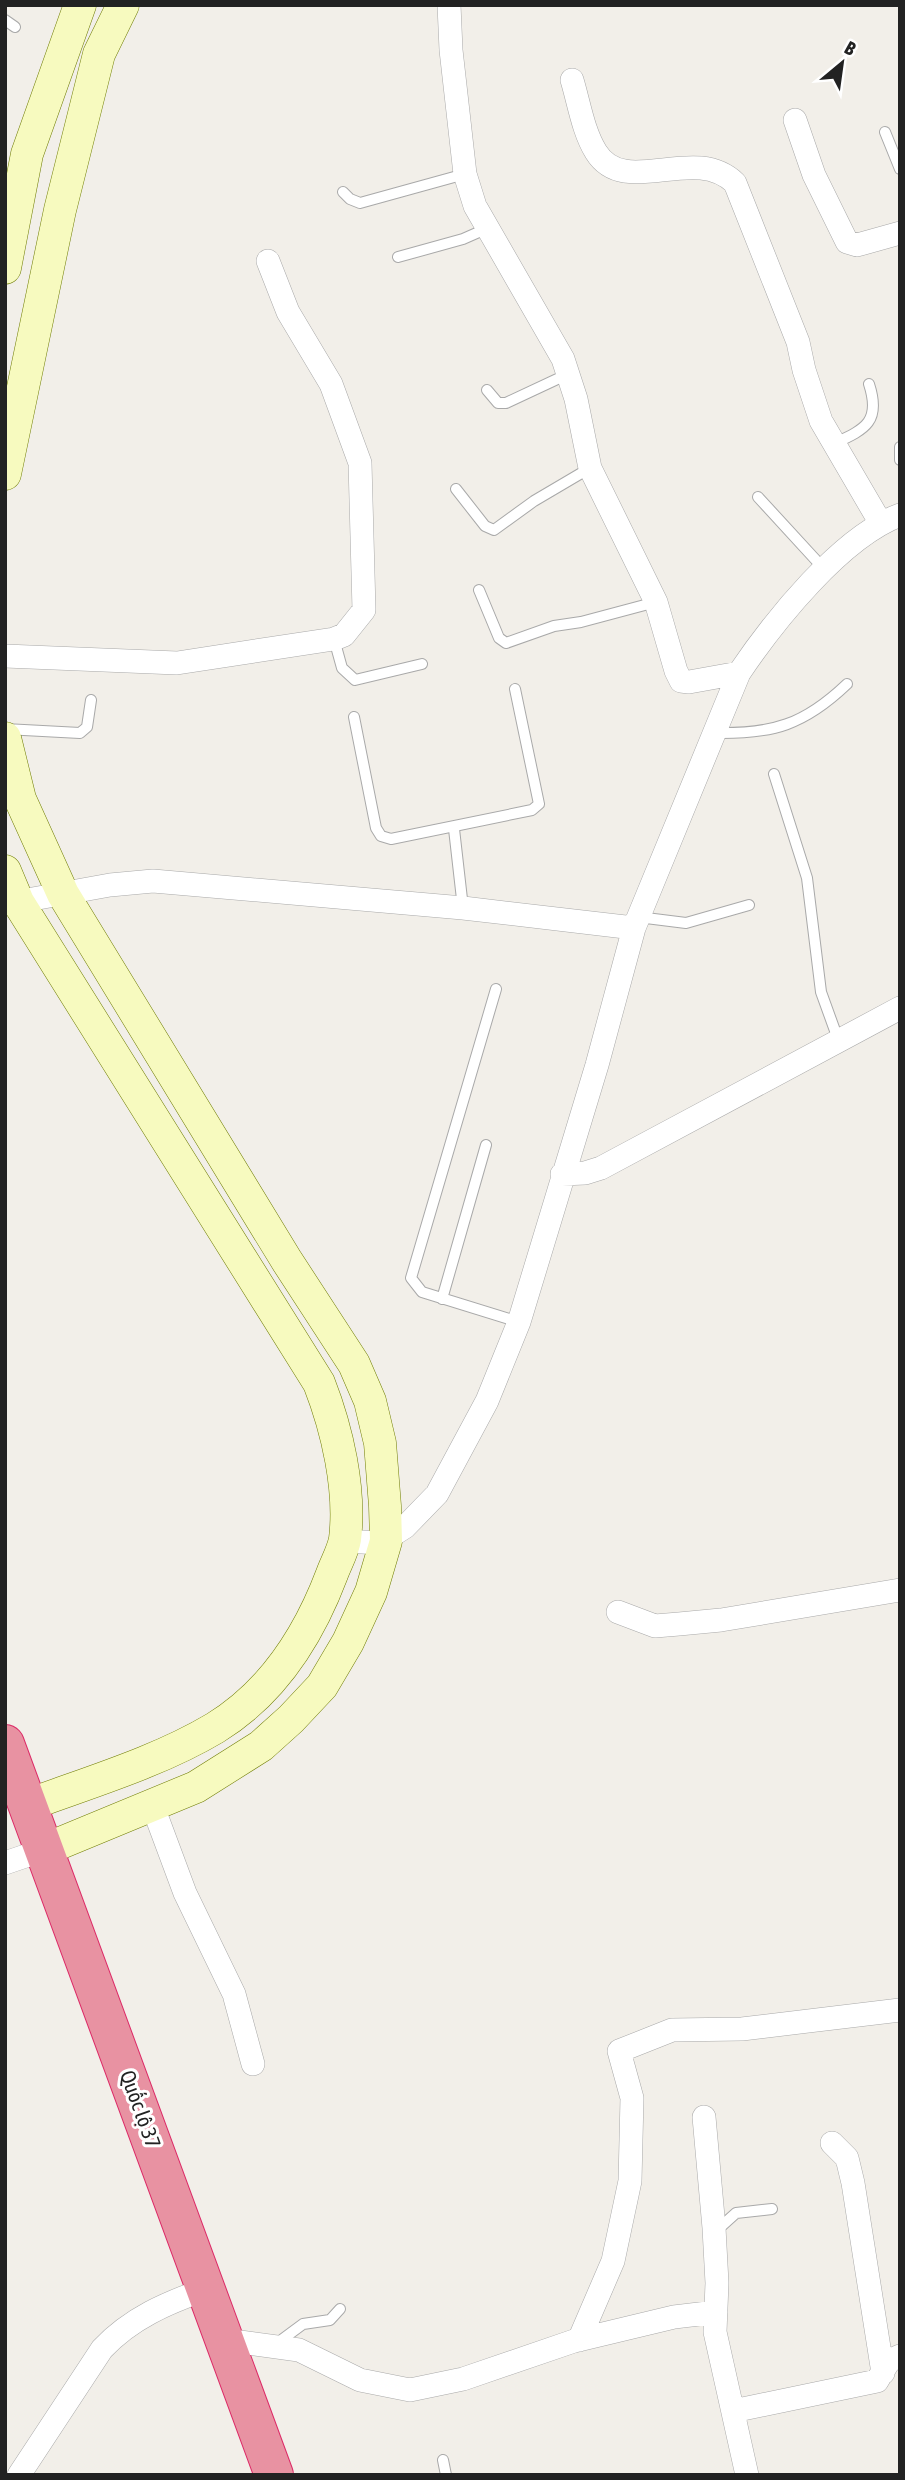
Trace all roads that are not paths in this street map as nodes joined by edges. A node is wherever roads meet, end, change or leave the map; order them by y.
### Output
1 (80, 5) edge
2 (122, 5) edge
3 (449, 5) edge
4 (572, 80) dead end
5 (795, 120) dead end
6 (885, 132) dead end
7 (900, 169) edge
8 (465, 173) junction
9 (343, 192) dead end
10 (488, 228) junction
11 (900, 233) edge
12 (398, 257) dead end
13 (268, 261) dead end
14 (5, 268) edge
15 (568, 374) junction
16 (869, 384) dead end
17 (487, 390) dead end
18 (835, 443) junction
19 (900, 447) edge
20 (900, 460) edge
21 (590, 468) junction
22 (5, 474) edge
23 (456, 489) dead end
24 (758, 497) dead end
25 (890, 518) edge
26 (825, 570) junction
27 (478, 590) dead end
28 (656, 602) junction
29 (334, 639) junction
30 (5, 656) edge
31 (422, 664) dead end
32 (739, 673) junction
33 (847, 684) dead end
34 (515, 689) dead end
35 (91, 700) dead end
36 (354, 717) dead end
37 (5, 729) edge
38 (715, 733) junction
39 (5, 738) edge
40 (774, 774) dead end
41 (454, 828) junction
42 (5, 871) edge
43 (63, 894) junction
44 (12, 903) edge
45 (749, 905) dead end
46 (463, 908) junction
47 (636, 923) junction
48 (496, 989) dead end
49 (900, 1008) edge
50 (838, 1039) junction
51 (486, 1145) dead end
52 (562, 1174) junction
53 (442, 1299) junction
54 (519, 1322) junction
55 (363, 1542) junction
56 (900, 1590) edge
57 (618, 1612) dead end
58 (5, 1744) edge
59 (153, 1807) junction
60 (30, 1822) edge
61 (5, 1863) edge
62 (900, 2010) edge
63 (253, 2064) dead end
64 (704, 2117) dead end
65 (832, 2143) dead end
66 (772, 2209) dead end
67 (714, 2233) junction
68 (206, 2289) junction
69 (340, 2309) dead end
70 (716, 2312) junction
71 (225, 2340) junction
72 (579, 2340) junction
73 (274, 2345) junction
74 (900, 2356) edge
75 (883, 2373) junction
76 (733, 2411) junction
77 (443, 2460) dead end
78 (19, 2475) edge
79 (274, 2475) edge
80 (446, 2475) edge
81 (747, 2475) edge

1 - 14 main road
2 - 22 main road
3 - 8 street
4 - 18 street
5 - 11 street
6 - 7 lane
8 - 9 lane
8 - 10 street
10 - 12 lane
10 - 15 street
13 - 29 street
15 - 17 lane
15 - 21 street
16 - 18 lane
18 - 25 street
19 - 20 lane
21 - 23 lane
21 - 28 street
24 - 26 lane
25 - 26 street
26 - 32 street
27 - 28 lane
28 - 32 street
29 - 30 street
29 - 31 lane
32 - 38 street
33 - 38 lane
34 - 41 lane
35 - 37 lane
36 - 41 lane
38 - 47 street
39 - 43 main road
40 - 50 lane
41 - 46 lane
42 - 44 main road
43 - 44 street
43 - 46 street
43 - 55 main road
44 - 55 main road
45 - 47 lane
46 - 47 street
47 - 52 street
48 - 53 lane
49 - 50 street
50 - 52 street
51 - 53 lane
52 - 54 street
53 - 54 lane
54 - 55 street
55 - 59 main road
55 - 60 main road
56 - 57 street
58 - 60 highway, Quốc lộ 37
59 - 60 main road
59 - 63 street
60 - 61 street
60 - 68 highway, Quốc lộ 37
62 - 72 street
64 - 67 street
65 - 75 street
66 - 67 lane
67 - 70 street
68 - 71 highway, Quốc lộ 37
68 - 78 street
69 - 73 lane
70 - 72 street
70 - 76 street
71 - 73 street
71 - 79 highway, Quốc lộ 37
72 - 73 street
74 - 75 street
75 - 76 street
76 - 81 street
77 - 80 lane

